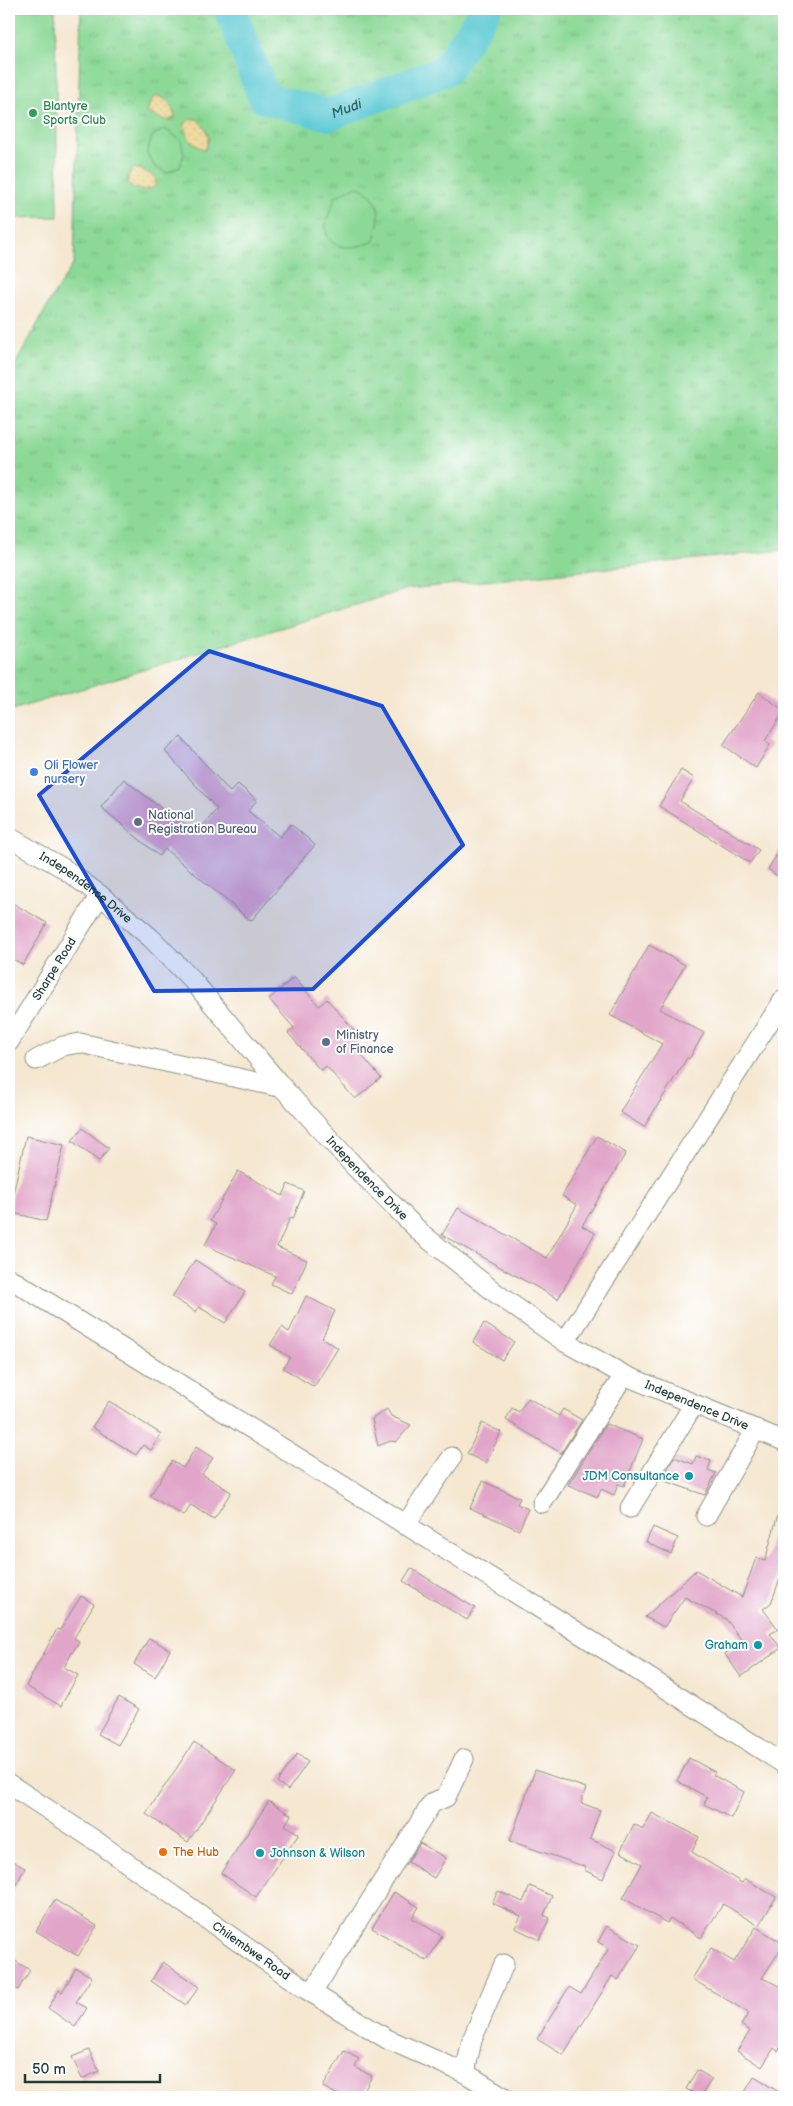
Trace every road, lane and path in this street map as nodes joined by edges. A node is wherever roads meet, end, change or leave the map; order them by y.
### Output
1 (9, 837) edge
2 (100, 895) junction
3 (784, 1000) edge
4 (9, 1042) edge
5 (36, 1060) dead end
6 (284, 1088) junction
7 (9, 1278) edge
8 (565, 1342) junction
9 (624, 1375) junction
10 (694, 1404) junction
11 (756, 1429) junction
12 (784, 1441) edge
13 (452, 1457) dead end
14 (542, 1503) dead end
15 (630, 1508) dead end
16 (706, 1516) dead end
17 (405, 1525) junction
18 (464, 1759) dead end
19 (784, 1764) edge
20 (9, 1784) edge
21 (504, 1964) dead end
22 (312, 1992) junction
23 (465, 2073) junction
24 (504, 2097) edge

1 - 2 street, Independence Drive
2 - 4 street, Sharpe Road
2 - 6 street, Independence Drive
3 - 8 street
5 - 6 street
6 - 8 street, Independence Drive
7 - 17 street
8 - 9 street, Independence Drive
9 - 10 street, Independence Drive
9 - 14 street
10 - 11 street, Independence Drive
10 - 15 street
11 - 12 street, Independence Drive
11 - 16 street
13 - 17 street
17 - 19 street
18 - 22 street
20 - 22 street, Chilembwe Road
21 - 23 street
22 - 23 street, Chilembwe Road
23 - 24 street, Chilembwe Road

